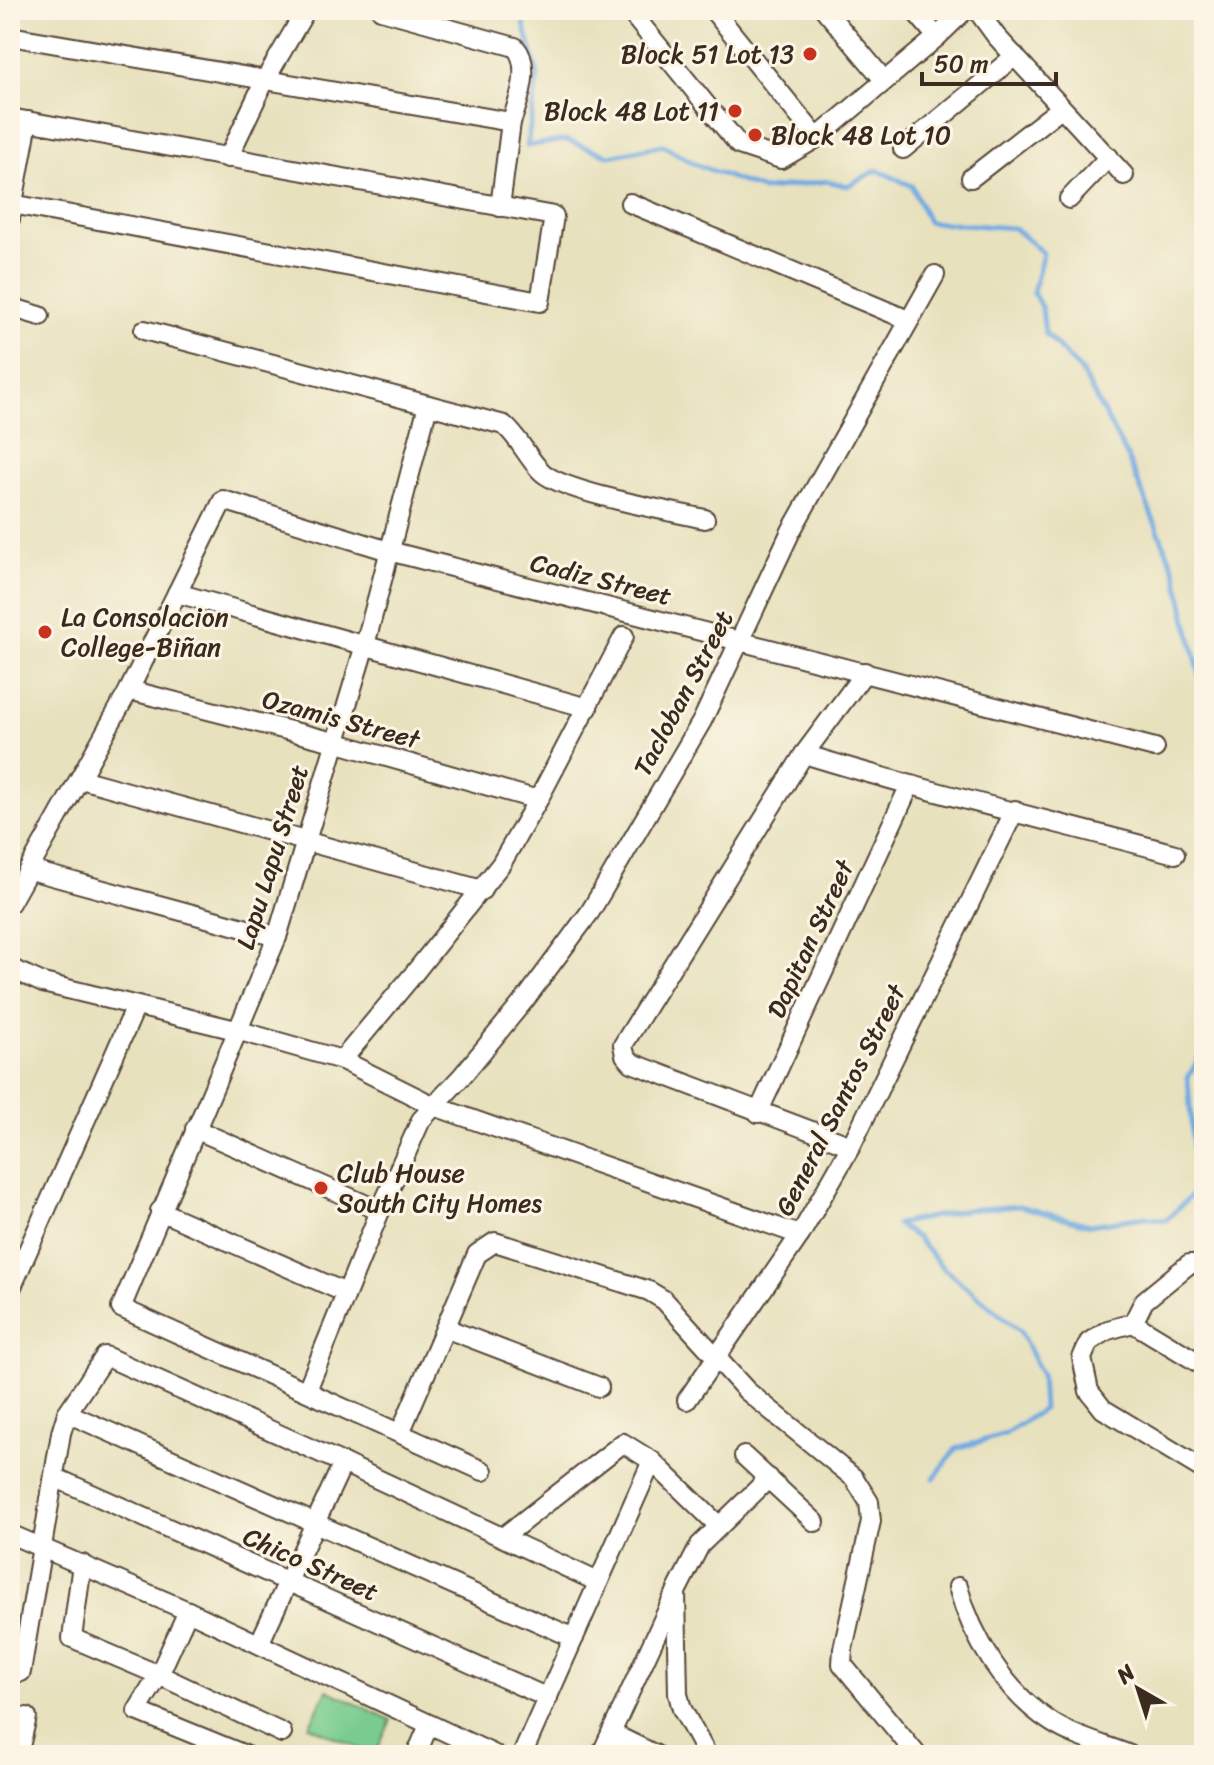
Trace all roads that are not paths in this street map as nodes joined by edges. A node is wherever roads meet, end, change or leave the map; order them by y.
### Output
1 (306, 10) edge
2 (381, 10) edge
3 (629, 10) edge
4 (825, 10) edge
5 (914, 10) edge
6 (965, 10) edge
7 (977, 10) edge
8 (714, 11) edge
9 (10, 36) edge
10 (937, 37) junction
11 (1015, 56) junction
12 (265, 80) junction
13 (884, 80) junction
14 (1061, 108) junction
15 (19, 120) edge
16 (511, 122) junction
17 (817, 138) junction
18 (903, 149) dead end
19 (1109, 157) junction
20 (228, 158) junction
21 (1124, 175) dead end
22 (971, 178) dead end
23 (1069, 199) dead end
24 (630, 203) dead end
25 (500, 207) junction
26 (11, 212) edge
27 (935, 275) dead end
28 (10, 307) edge
29 (40, 316) dead end
30 (908, 320) junction
31 (144, 330) dead end
32 (428, 405) junction
33 (705, 519) dead end
34 (389, 551) junction
35 (177, 593) junction
36 (624, 636) dead end
37 (742, 640) junction
38 (365, 645) junction
39 (865, 672) junction
40 (129, 690) junction
41 (588, 708) junction
42 (334, 742) junction
43 (1155, 748) dead end
44 (804, 754) junction
45 (81, 779) junction
46 (909, 787) junction
47 (538, 800) junction
48 (1015, 810) junction
49 (307, 841) junction
50 (1175, 854) dead end
51 (30, 870) junction
52 (482, 890) junction
53 (10, 903) edge
54 (277, 937) junction
55 (10, 968) edge
56 (136, 1006) junction
57 (240, 1031) junction
58 (342, 1060) junction
59 (434, 1106) junction
60 (758, 1113) junction
61 (195, 1129) junction
62 (851, 1146) junction
63 (160, 1211) junction
64 (380, 1211) junction
65 (800, 1235) junction
66 (1203, 1262) edge
67 (10, 1291) edge
68 (346, 1293) junction
69 (1133, 1323) junction
70 (445, 1328) junction
71 (716, 1358) junction
72 (1204, 1366) edge
73 (599, 1387) dead end
74 (307, 1390) junction
75 (687, 1400) dead end
76 (67, 1413) junction
77 (400, 1433) junction
78 (744, 1456) dead end
79 (652, 1461) junction
80 (343, 1463) junction
81 (1204, 1470) edge
82 (483, 1471) dead end
83 (54, 1477) junction
84 (769, 1478) junction
85 (815, 1522) dead end
86 (314, 1525) junction
87 (719, 1526) junction
88 (10, 1534) edge
89 (503, 1537) junction
90 (41, 1546) junction
91 (82, 1564) junction
92 (286, 1582) junction
93 (598, 1582) junction
94 (958, 1587) dead end
95 (676, 1592) junction
96 (188, 1611) junction
97 (574, 1638) junction
98 (259, 1644) junction
99 (21, 1672) dead end
100 (159, 1675) junction
101 (548, 1698) junction
102 (27, 1717) dead end
103 (429, 1725) junction
104 (282, 1733) dead end
105 (611, 1733) junction
106 (20, 1754) edge
107 (245, 1755) edge
108 (416, 1755) edge
109 (495, 1755) edge
110 (522, 1755) edge
111 (601, 1755) edge
112 (656, 1755) edge
113 (707, 1755) edge
114 (917, 1755) edge
115 (1130, 1755) edge

1 - 12 street
2 - 16 street
3 - 17 street
4 - 13 street
5 - 10 street
6 - 10 street
7 - 11 street
8 - 17 street
9 - 12 street
10 - 13 street
11 - 14 street
11 - 18 street
12 - 16 street
12 - 20 street
13 - 17 street
14 - 19 street
14 - 22 street
15 - 20 street
15 - 26 street
16 - 25 street
19 - 21 street
19 - 23 street
20 - 25 street
24 - 30 street
25 - 26 street
27 - 30 street, Tacloban Street
28 - 29 street
30 - 37 street, Tacloban Street
31 - 32 street
32 - 33 street
32 - 34 street, Lapu Lapu Street
34 - 35 street, Cadiz Street
34 - 37 street, Cadiz Street
34 - 38 street, Lapu Lapu Street
35 - 38 street
35 - 40 street
36 - 41 street
37 - 39 street, Cadiz Street
37 - 59 street, Tacloban Street
38 - 41 street
38 - 42 street, Lapu Lapu Street
39 - 43 street, Cadiz Street
39 - 44 street
40 - 42 street, Ozamis Street
40 - 45 street
41 - 47 street
42 - 47 street, Ozamis Street
42 - 49 street, Lapu Lapu Street
44 - 46 street
44 - 60 street
45 - 49 street
45 - 51 street
46 - 48 street
46 - 60 street, Dapitan Street
47 - 52 street
48 - 50 street
48 - 62 street, General Santos Street
49 - 52 street
49 - 54 street, Lapu Lapu Street
51 - 53 street
51 - 54 street
52 - 58 street
54 - 57 street, Lapu Lapu Street
55 - 56 street
56 - 57 street
56 - 67 street
57 - 58 street
57 - 61 street, Lapu Lapu Street
58 - 59 street
59 - 64 street, Tacloban Street
59 - 65 street
60 - 62 street
61 - 63 street, Lapu Lapu Street
61 - 64 street
62 - 65 street, General Santos Street
63 - 68 street
63 - 74 street, Lapu Lapu Street
64 - 68 street, Tacloban Street
65 - 71 street, General Santos Street
66 - 69 street
68 - 74 street, Tacloban Street
69 - 72 street
69 - 81 street
70 - 71 street
70 - 73 street
70 - 77 street
71 - 75 street, General Santos Street
71 - 114 street
74 - 77 street
76 - 80 street
76 - 83 street
76 - 86 street
77 - 82 street
78 - 84 street
79 - 87 street
79 - 89 street
79 - 93 street
80 - 86 street
80 - 89 street
83 - 90 street
83 - 92 street, Chico Street
84 - 85 street
84 - 87 street
86 - 92 street
86 - 97 street
87 - 95 street
88 - 90 street
89 - 93 street
90 - 91 street
90 - 99 street
91 - 96 street
91 - 100 street
92 - 98 street
92 - 101 street, Chico Street
93 - 97 street
94 - 115 street
95 - 105 street
95 - 113 street
96 - 98 street
96 - 100 street
97 - 101 street
98 - 103 street
100 - 104 street
100 - 107 street
101 - 110 street
102 - 106 street
103 - 108 street
103 - 109 street
105 - 111 street
105 - 112 street

